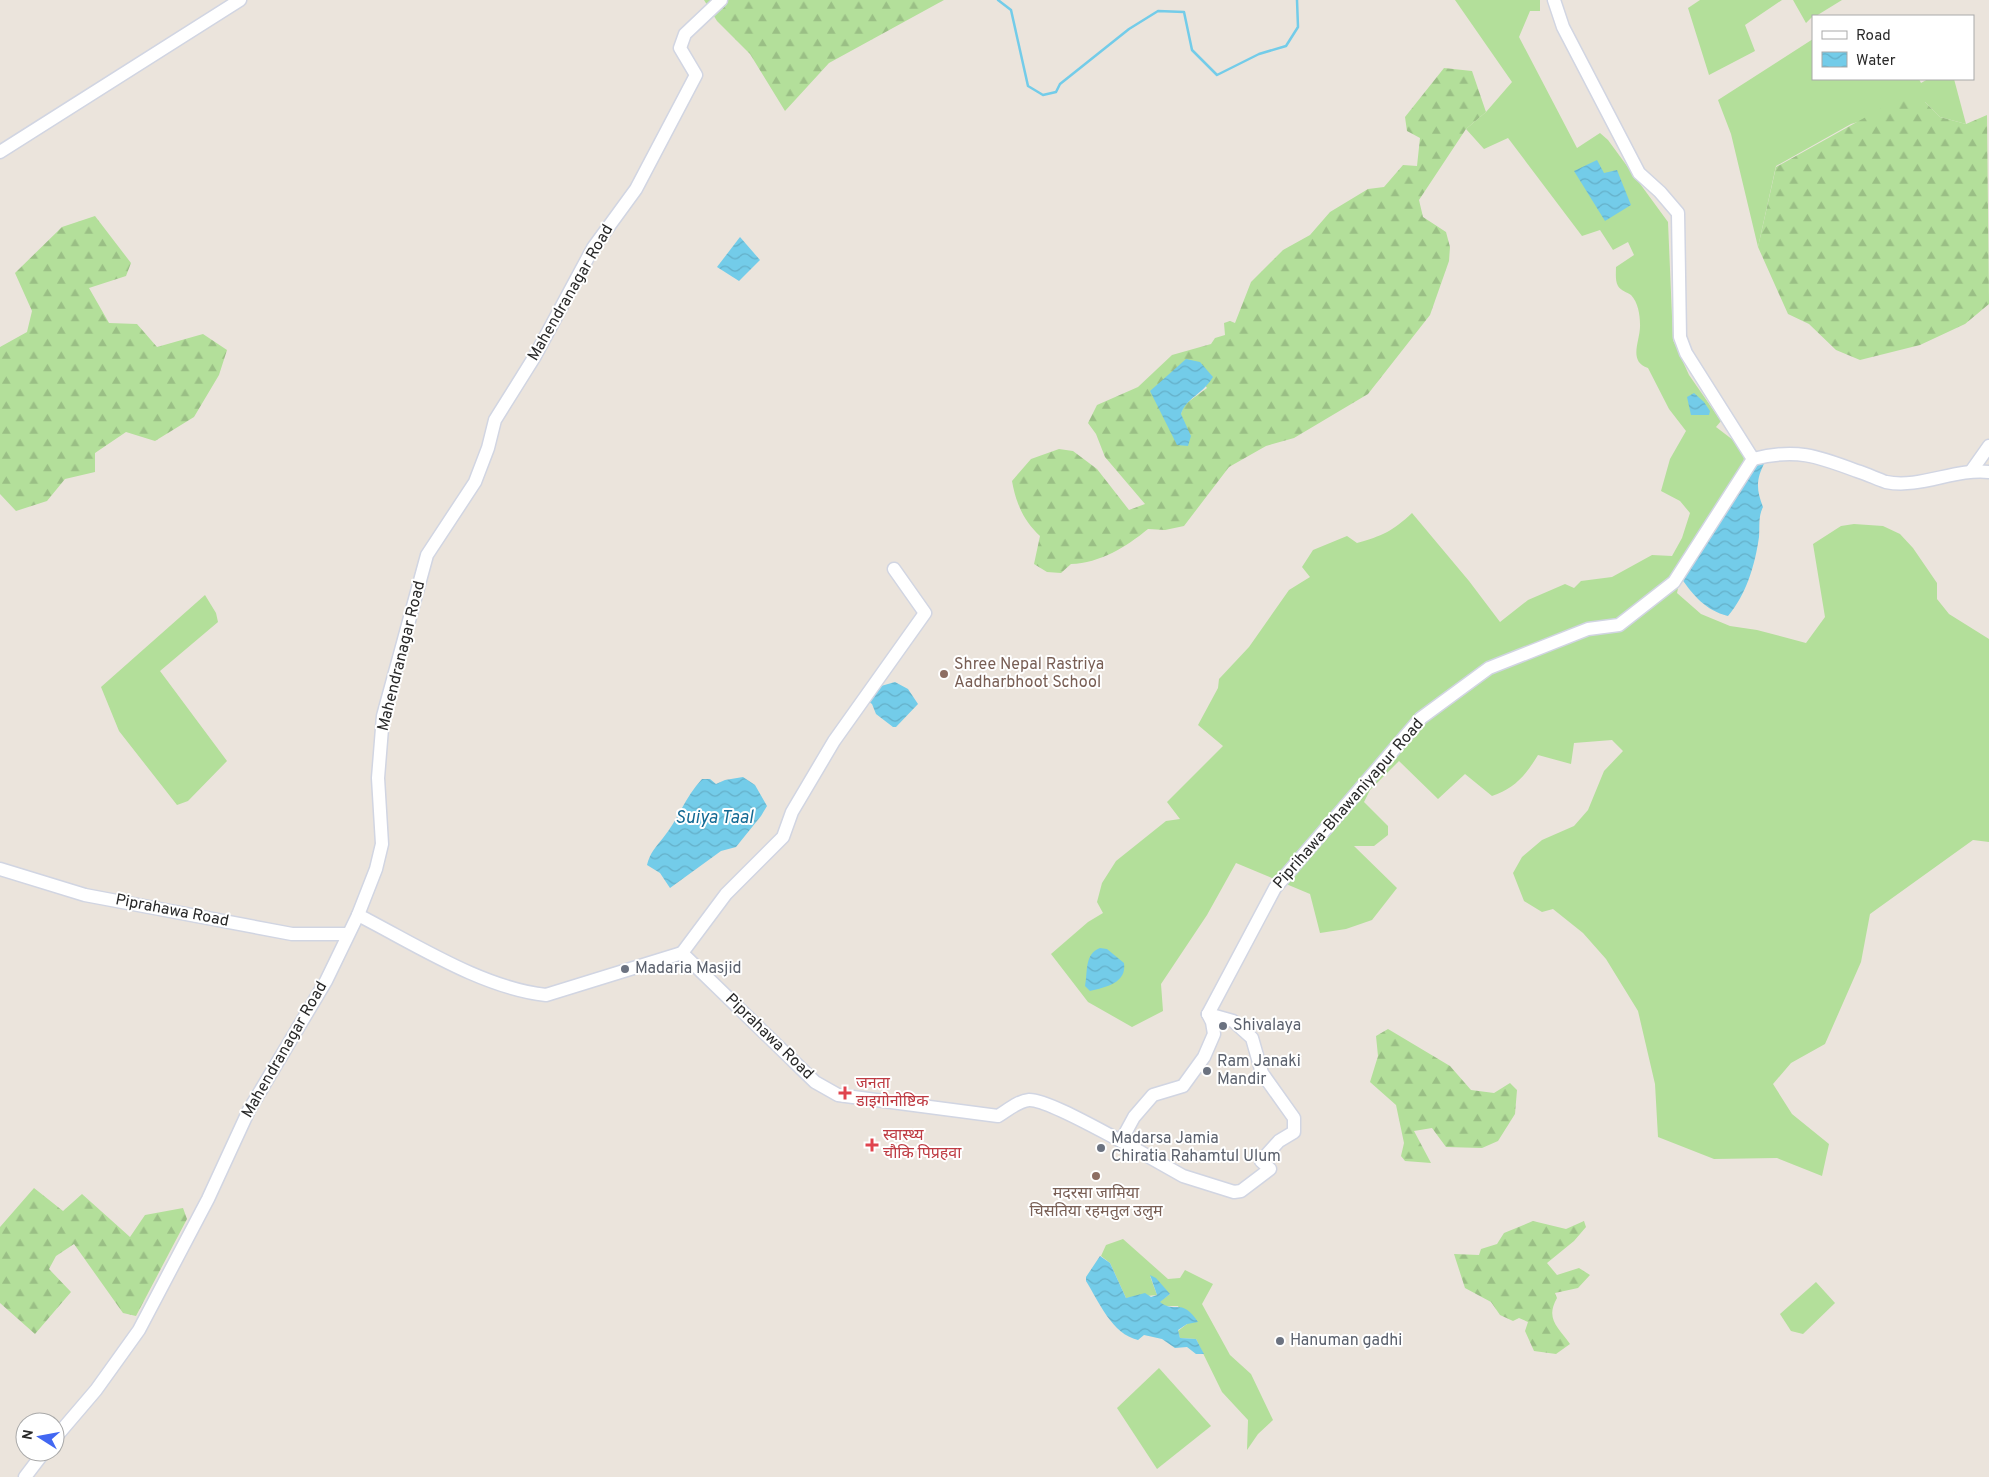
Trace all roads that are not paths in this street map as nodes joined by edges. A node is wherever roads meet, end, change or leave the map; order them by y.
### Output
1 (240, 0) edge
2 (721, 0) edge
3 (1554, 0) edge
4 (0, 152) edge
5 (1989, 446) edge
6 (1753, 459) junction
7 (1972, 470) junction
8 (1989, 472) edge
9 (894, 568) dead end
10 (0, 868) edge
11 (358, 915) junction
12 (348, 934) junction
13 (682, 953) junction
14 (1208, 1014) junction
15 (1122, 1141) junction
16 (65, 1426) edge
17 (36, 1462) edge
18 (25, 1477) edge

1 - 4 street
2 - 11 street, Mahendranagar Road
3 - 6 street
5 - 7 street
6 - 7 street
6 - 14 street, Piprihawa-Bhawaniyapur Road
7 - 8 street
9 - 13 street
10 - 12 street, Piprahawa Road
11 - 12 street, Mahendranagar Road
11 - 13 street
12 - 16 street, Mahendranagar Road
13 - 15 street, Piprahawa Road
14 - 15 street
14 - 15 street
17 - 18 street

